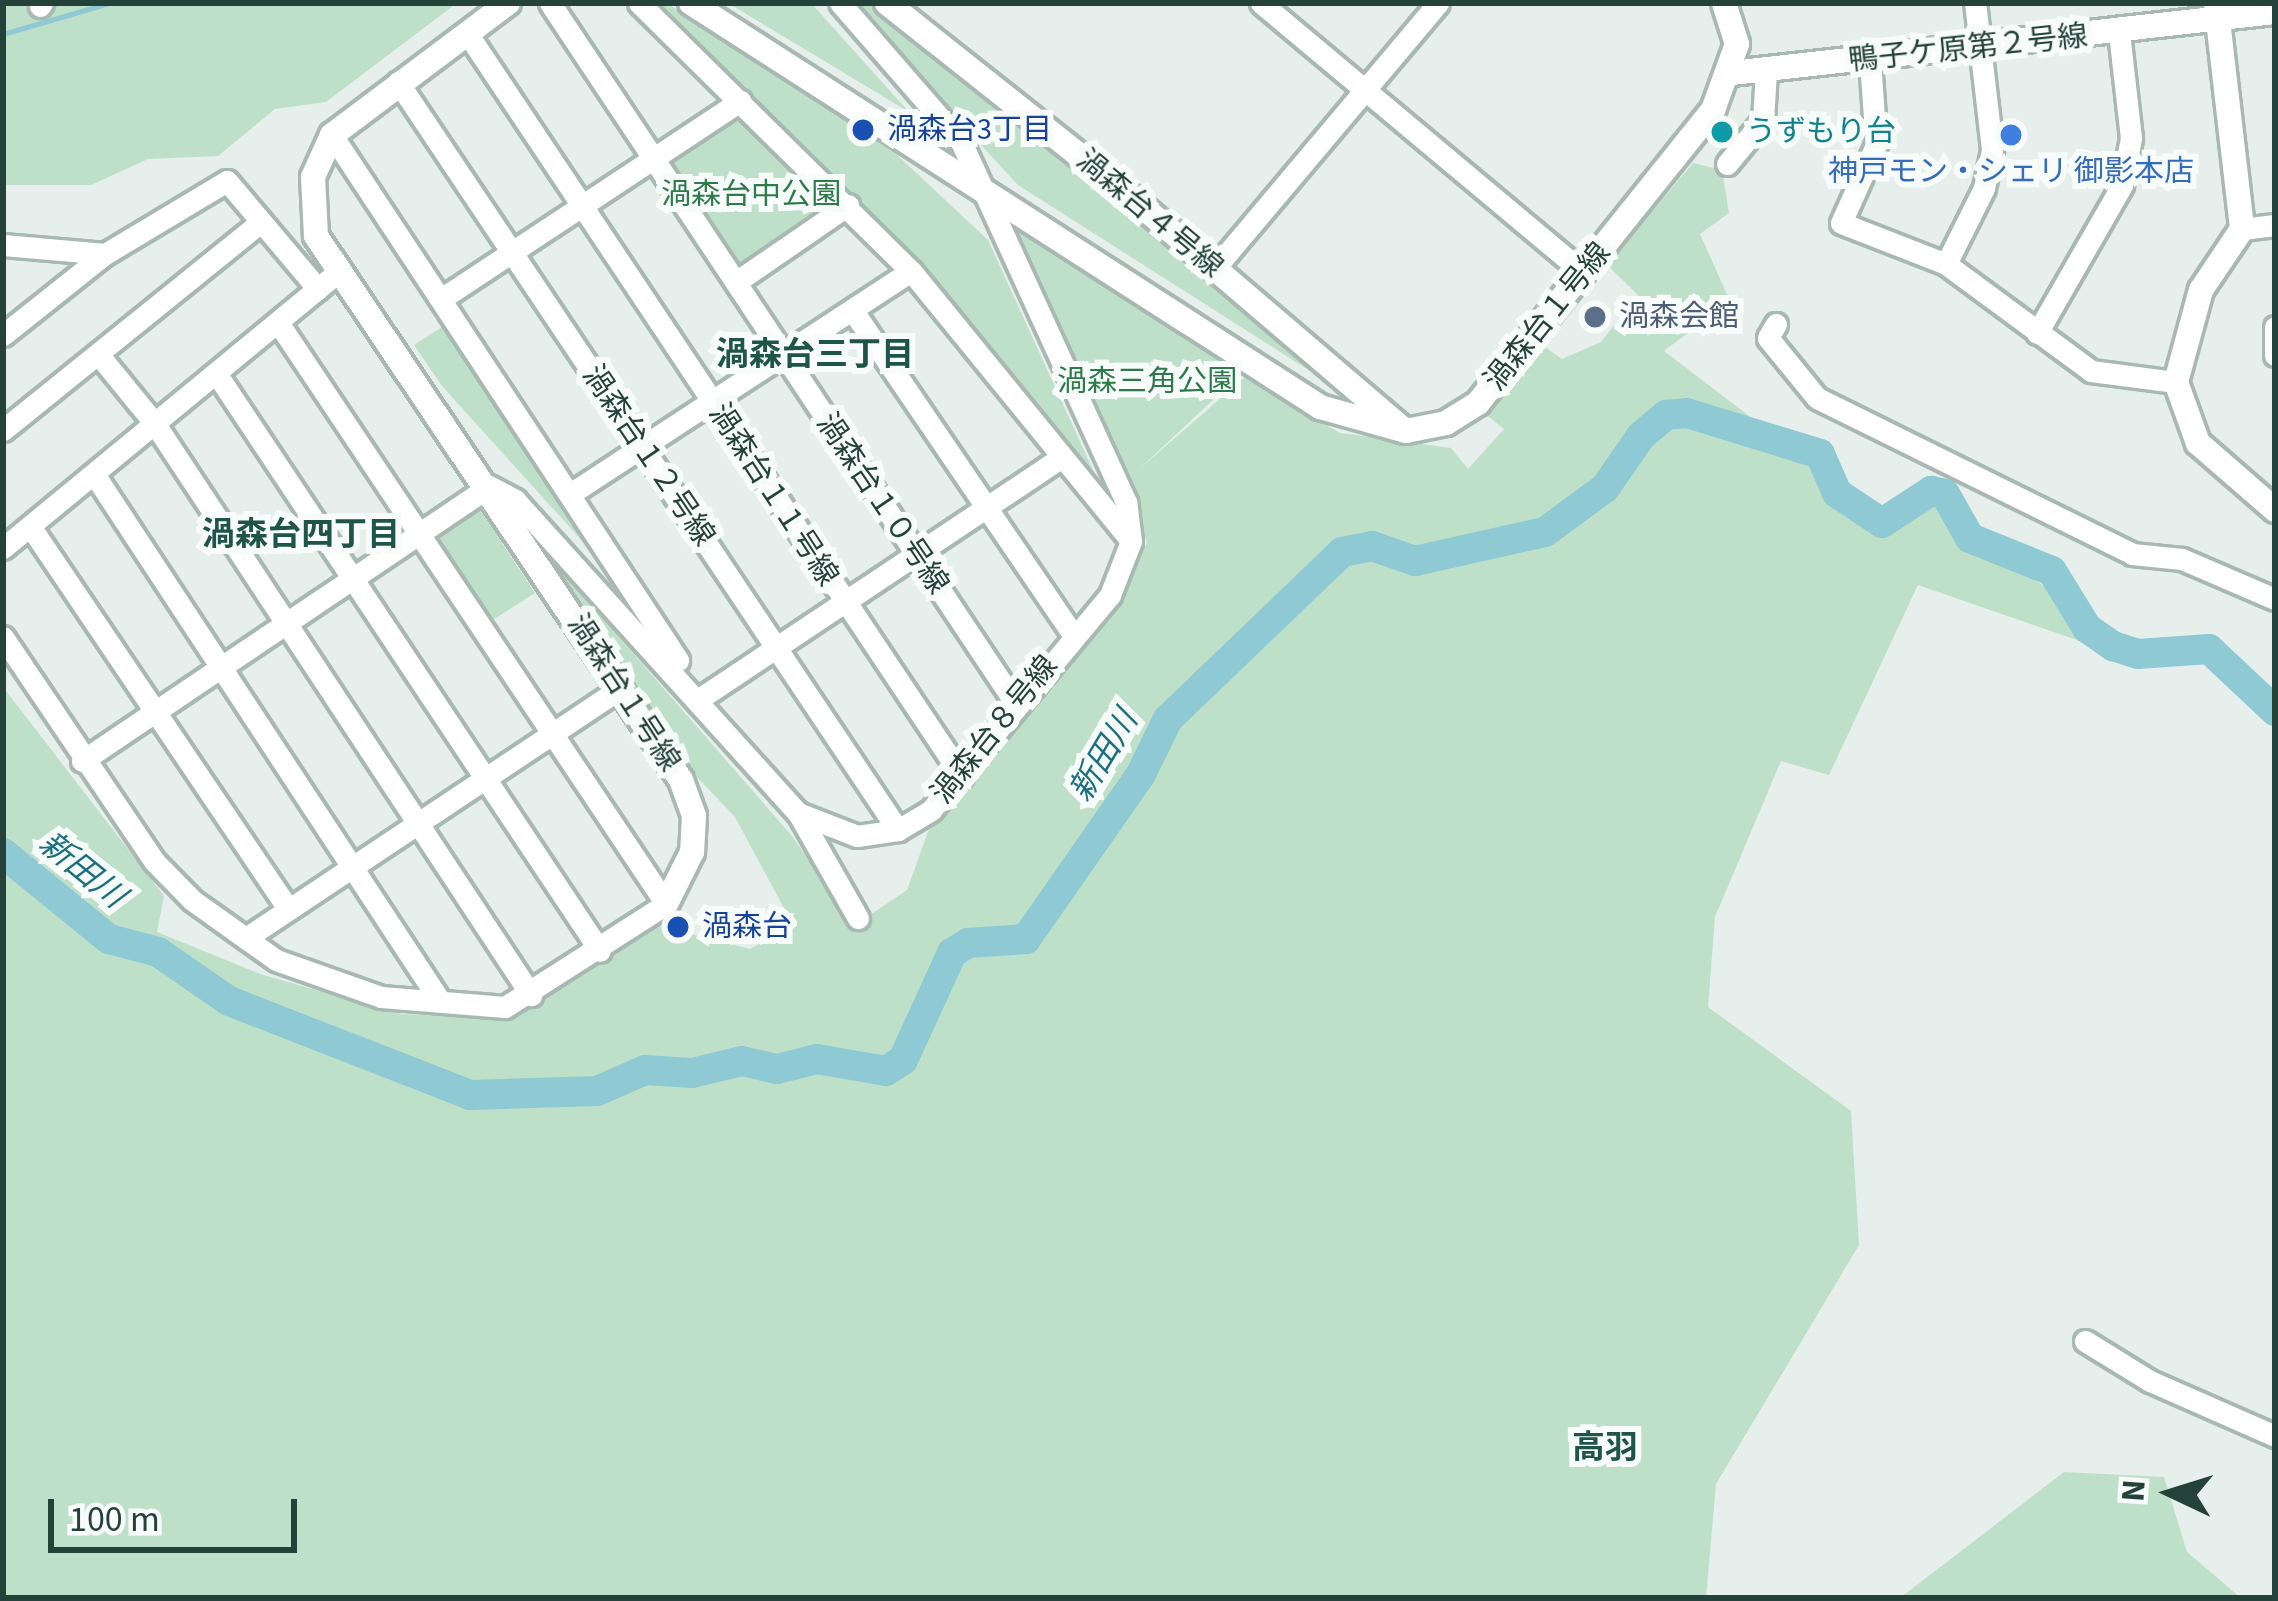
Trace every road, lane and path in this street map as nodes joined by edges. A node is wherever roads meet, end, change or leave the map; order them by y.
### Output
1 (508, 3) edge
2 (550, 3) edge
3 (639, 3) edge
4 (692, 3) edge
5 (840, 3) edge
6 (886, 3) edge
7 (1261, 3) edge
8 (1438, 3) edge
9 (1724, 3) edge
10 (1975, 3) edge
11 (2217, 10) edge
12 (2275, 12) edge
13 (467, 32) junction
14 (2119, 32) junction
15 (1980, 47) junction
16 (1870, 60) junction
17 (1766, 71) junction
18 (1732, 73) junction
19 (398, 82) junction
20 (1366, 91) junction
21 (740, 101) junction
22 (332, 135) junction
23 (653, 157) junction
24 (1727, 164) dead end
25 (980, 183) junction
26 (581, 204) junction
27 (848, 205) junction
28 (261, 222) junction
29 (2275, 225) edge
30 (2242, 229) junction
31 (3, 245) edge
32 (511, 252) junction
33 (104, 254) junction
34 (1946, 264) junction
35 (1215, 268) junction
36 (911, 271) junction
37 (1583, 273) junction
38 (328, 281) junction
39 (736, 282) junction
40 (441, 298) junction
41 (853, 310) junction
42 (279, 324) junction
43 (1776, 324) dead end
44 (2275, 327) edge
45 (2037, 333) junction
46 (3, 335) edge
47 (98, 354) junction
48 (2275, 355) edge
49 (783, 356) junction
50 (218, 376) junction
51 (2176, 382) junction
52 (714, 403) junction
53 (155, 424) junction
54 (3, 430) edge
55 (1406, 431) junction
56 (642, 448) junction
57 (1062, 457) junction
58 (94, 474) junction
59 (489, 486) junction
60 (570, 494) junction
61 (986, 507) junction
62 (2275, 510) edge
63 (30, 526) junction
64 (420, 535) junction
65 (1131, 541) junction
66 (3, 548) edge
67 (915, 554) junction
68 (353, 578) junction
69 (2275, 599) edge
70 (842, 602) junction
71 (286, 622) junction
72 (1073, 635) junction
73 (3, 637) edge
74 (775, 648) junction
75 (220, 667) junction
76 (620, 689) junction
77 (693, 691) junction
78 (1016, 704) junction
79 (156, 711) junction
80 (552, 735) junction
81 (82, 761) junction
82 (962, 776) junction
83 (485, 777) junction
84 (798, 813) junction
85 (420, 820) junction
86 (898, 830) junction
87 (352, 865) junction
88 (666, 904) junction
89 (288, 909) junction
90 (858, 918) dead end
91 (246, 938) junction
92 (600, 951) junction
93 (532, 994) junction
94 (440, 1001) junction
95 (2085, 1341) dead end
96 (2275, 1436) edge

1 - 13 street
2 - 23 street, 渦森台１０号線
3 - 21 street
4 - 25 street
5 - 25 street
6 - 35 street, 渦森台４号線
7 - 20 street
8 - 20 street
9 - 18 street
10 - 15 street
11 - 12 street, 鴨子ケ原第２号線
11 - 14 street, 鴨子ケ原第２号線
11 - 30 street
13 - 19 street
13 - 26 street, 渦森台１１号線
14 - 15 street, 鴨子ケ原第２号線
14 - 45 street
15 - 16 street, 鴨子ケ原第２号線
15 - 34 street
16 - 17 street, 鴨子ケ原第２号線
16 - 34 street
17 - 18 street, 鴨子ケ原第２号線
17 - 24 street
18 - 37 street, 渦森台１号線
19 - 22 street
19 - 32 street, 渦森台１２号線
20 - 35 street
20 - 37 street
21 - 23 street
21 - 27 street
22 - 38 street, 渦森台１号線
22 - 40 street
23 - 26 street
23 - 39 street, 渦森台１０号線
25 - 55 street
25 - 65 street
26 - 32 street
26 - 52 street, 渦森台１１号線
27 - 36 street
27 - 39 street
28 - 33 street
28 - 38 street
28 - 47 street
29 - 30 street
30 - 51 street
31 - 33 street
32 - 40 street
32 - 56 street, 渦森台１２号線
33 - 46 street
34 - 45 street
35 - 55 street, 渦森台４号線
36 - 41 street
36 - 57 street
37 - 55 street, 渦森台１号線
38 - 42 street
38 - 59 street, 渦森台１号線
39 - 49 street, 渦森台１０号線
40 - 60 street
41 - 49 street
41 - 61 street
42 - 50 street
42 - 64 street
43 - 69 street
44 - 48 street
45 - 51 street
47 - 53 street
47 - 54 street
49 - 52 street
49 - 67 street, 渦森台１０号線
50 - 53 street
50 - 68 street
51 - 62 street
52 - 56 street
52 - 70 street, 渦森台１１号線
53 - 58 street
53 - 71 street
56 - 60 street
56 - 74 street, 渦森台１２号線
57 - 61 street
57 - 65 street
58 - 63 street
58 - 75 street
59 - 64 street
59 - 76 street, 渦森台１号線
59 - 77 street
60 - 77 street
61 - 67 street
61 - 72 street
63 - 66 street
63 - 79 street
64 - 68 street
64 - 80 street
65 - 72 street, 渦森台８号線
67 - 70 street
67 - 78 street, 渦森台１０号線
68 - 71 street
68 - 83 street
70 - 74 street
70 - 82 street, 渦森台１１号線
71 - 75 street
71 - 85 street
72 - 78 street, 渦森台８号線
73 - 81 street
74 - 77 street
74 - 86 street, 渦森台１２号線
75 - 79 street
75 - 87 street
76 - 80 street
76 - 88 street, 渦森台１号線
77 - 84 street
78 - 82 street, 渦森台８号線
79 - 81 street
79 - 89 street
80 - 83 street
80 - 88 street
81 - 91 street
82 - 86 street, 渦森台８号線
83 - 85 street
83 - 92 street
84 - 86 street
84 - 90 street
85 - 87 street
85 - 93 street
87 - 89 street
87 - 94 street
88 - 92 street
89 - 91 street
91 - 94 street
92 - 93 street
93 - 94 street
95 - 96 street

